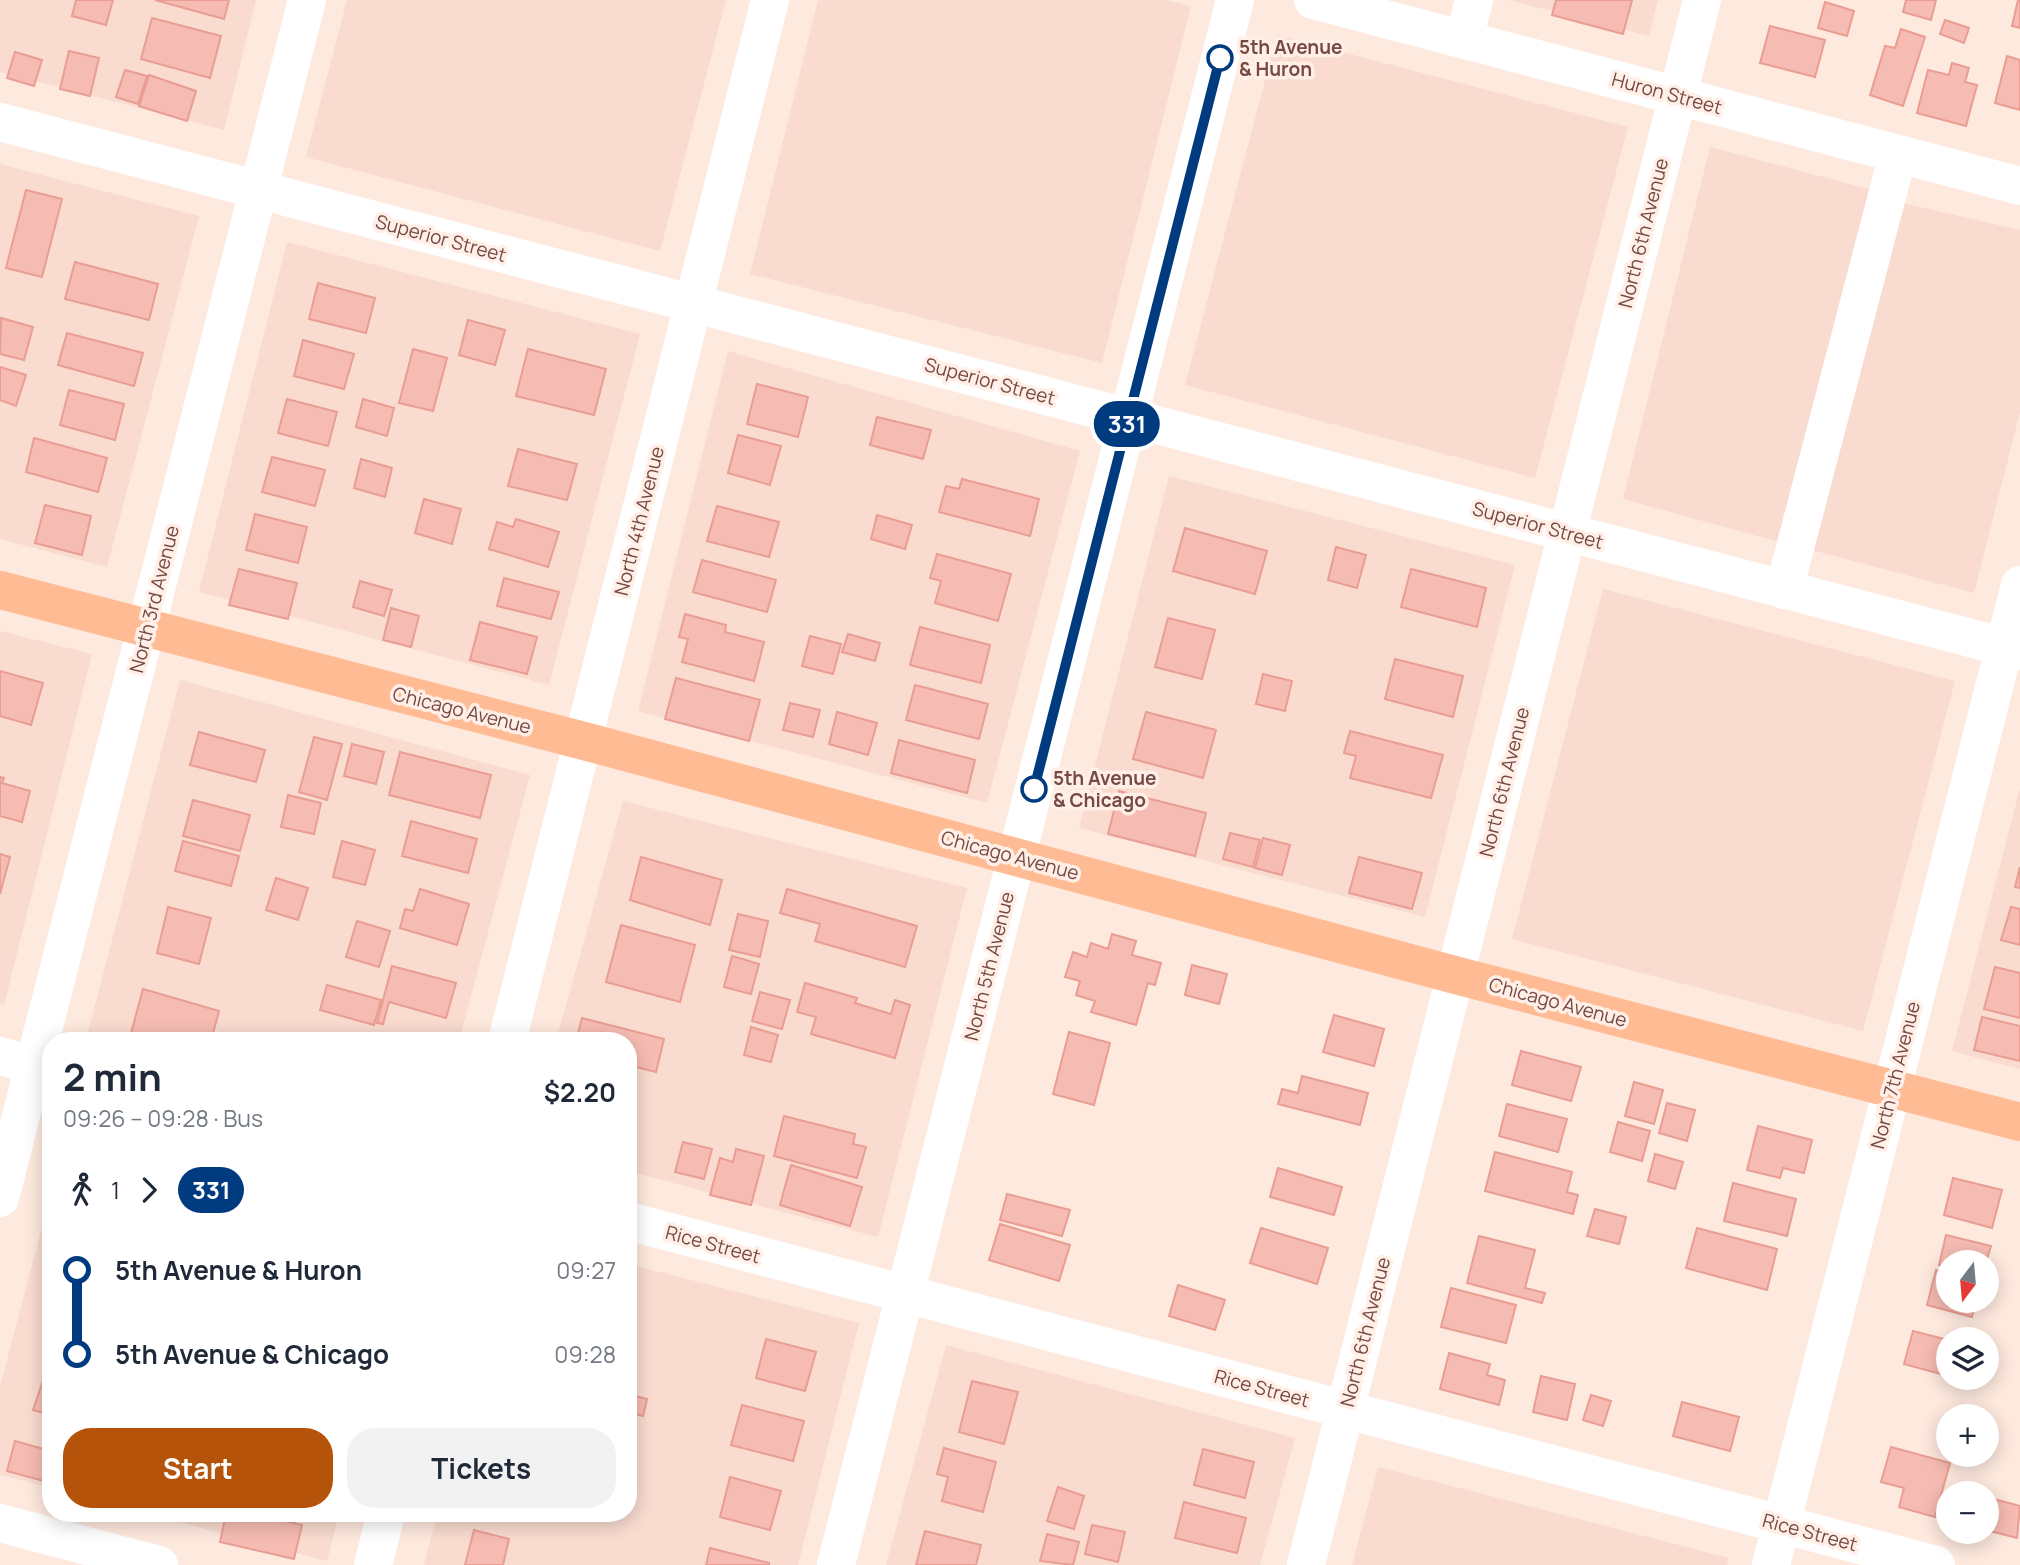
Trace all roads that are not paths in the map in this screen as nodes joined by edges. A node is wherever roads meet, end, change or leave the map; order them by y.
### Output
1 (307, 0) edge
2 (770, 0) edge
3 (1235, 0) edge
4 (1313, 0) edge
5 (1474, 0) edge
6 (1702, 0) edge
7 (1464, 40) junction
8 (1678, 96) junction
9 (0, 122) edge
10 (1898, 154) junction
11 (2020, 186) edge
12 (258, 190) junction
13 (694, 304) junction
14 (1129, 418) junction
15 (1567, 533) junction
16 (2020, 585) edge
17 (0, 590) edge
18 (1784, 590) junction
19 (146, 629) junction
20 (2012, 649) edge
21 (584, 741) junction
22 (1016, 857) junction
23 (1455, 975) junction
24 (509, 1032) edge
25 (28, 1064) edge
26 (1892, 1089) junction
27 (2020, 1122) edge
28 (0, 1198) edge
29 (637, 1223) edge
30 (905, 1294) junction
31 (1345, 1410) junction
32 (384, 1522) edge
33 (0, 1523) edge
34 (1781, 1524) junction
35 (159, 1565) edge
36 (373, 1565) edge
37 (836, 1565) edge
38 (1306, 1565) edge
39 (1771, 1565) edge
40 (1936, 1565) edge

1 - 12 street, North 3rd Avenue
2 - 13 street, North 4th Avenue
3 - 14 street, North 5th Avenue
4 - 7 street, Huron Street
5 - 7 street
6 - 8 street, North 6th Avenue
7 - 8 street, Huron Street
8 - 10 street, Huron Street
8 - 15 street, North 6th Avenue
9 - 12 street, Superior Street
10 - 11 street, Huron Street
10 - 18 street
12 - 13 street, Superior Street
12 - 19 street, North 3rd Avenue
13 - 14 street, Superior Street
13 - 21 street, North 4th Avenue
14 - 15 street, Superior Street
14 - 22 street, North 5th Avenue
15 - 18 street, Superior Street
15 - 23 street, North 6th Avenue
16 - 20 street, North 7th Avenue
17 - 19 main road, Chicago Avenue
18 - 20 street, Superior Street
19 - 21 main road, Chicago Avenue
19 - 25 street, North 3rd Avenue
20 - 26 street, North 7th Avenue
21 - 22 main road, Chicago Avenue
21 - 24 street, North 4th Avenue
22 - 23 main road, Chicago Avenue
22 - 30 street, North 5th Avenue
23 - 26 main road, Chicago Avenue
23 - 31 street, North 6th Avenue
25 - 28 street, North 3rd Avenue
26 - 27 main road, Chicago Avenue
26 - 34 street, North 7th Avenue
29 - 30 street, Rice Street
30 - 31 street, Rice Street
30 - 37 street, North 5th Avenue
31 - 34 street, Rice Street
31 - 38 street, North 6th Avenue
32 - 36 street
33 - 35 street
34 - 39 street, North 7th Avenue
34 - 40 street, Rice Street

